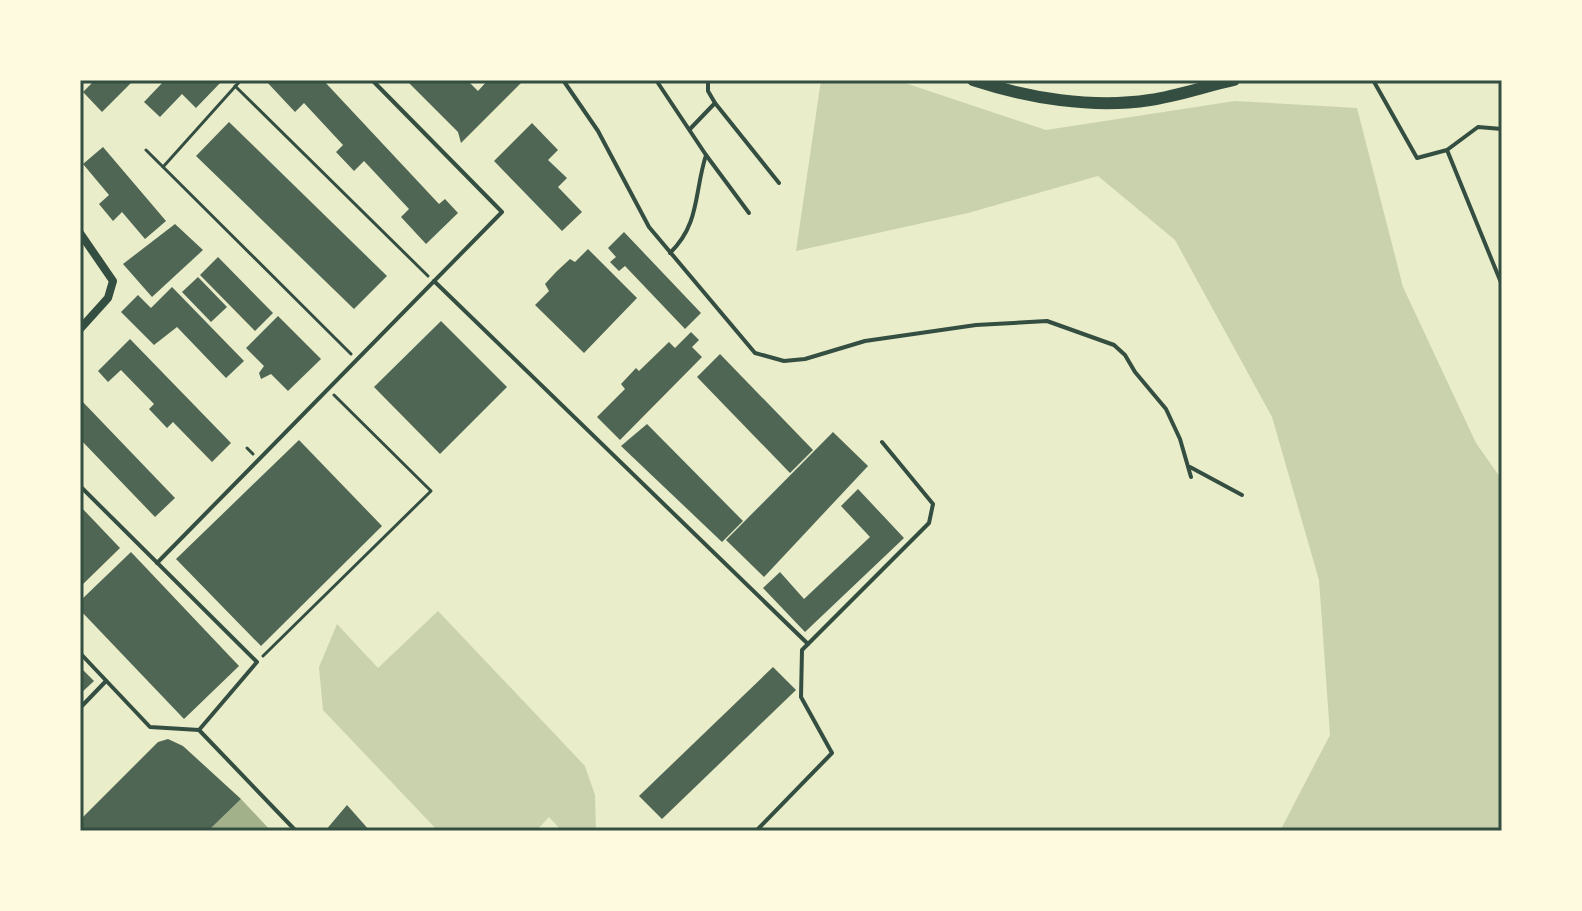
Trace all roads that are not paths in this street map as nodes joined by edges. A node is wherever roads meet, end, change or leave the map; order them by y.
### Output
1 (372, 80) edge
2 (563, 80) edge
3 (656, 80) edge
4 (708, 80) edge
5 (973, 80) edge
6 (1234, 80) edge
7 (1373, 80) edge
8 (715, 103) junction
9 (690, 129) junction
10 (1502, 129) edge
11 (1447, 150) junction
12 (706, 155) junction
13 (779, 183) dead end
14 (749, 213) dead end
15 (80, 233) edge
16 (670, 253) junction
17 (434, 281) junction
18 (1502, 285) edge
19 (80, 329) edge
20 (882, 442) dead end
21 (1188, 466) junction
22 (1191, 477) dead end
23 (80, 486) edge
24 (1242, 495) dead end
25 (157, 563) junction
26 (808, 644) junction
27 (80, 653) edge
28 (106, 681) junction
29 (80, 708) edge
30 (199, 730) junction
31 (296, 831) edge
32 (756, 831) edge

1 - 17 lane
2 - 16 lane
3 - 9 lane
4 - 8 lane
5 - 6 main road
7 - 11 lane
8 - 9 lane
8 - 13 lane
9 - 12 lane
10 - 11 lane
11 - 18 lane
12 - 14 lane
12 - 16 lane
15 - 19 street
16 - 21 lane
17 - 25 lane
17 - 26 lane
20 - 26 lane
21 - 22 lane
21 - 24 lane
23 - 25 lane
25 - 30 lane
26 - 32 lane
27 - 28 lane
28 - 29 lane
28 - 30 lane
30 - 31 lane

